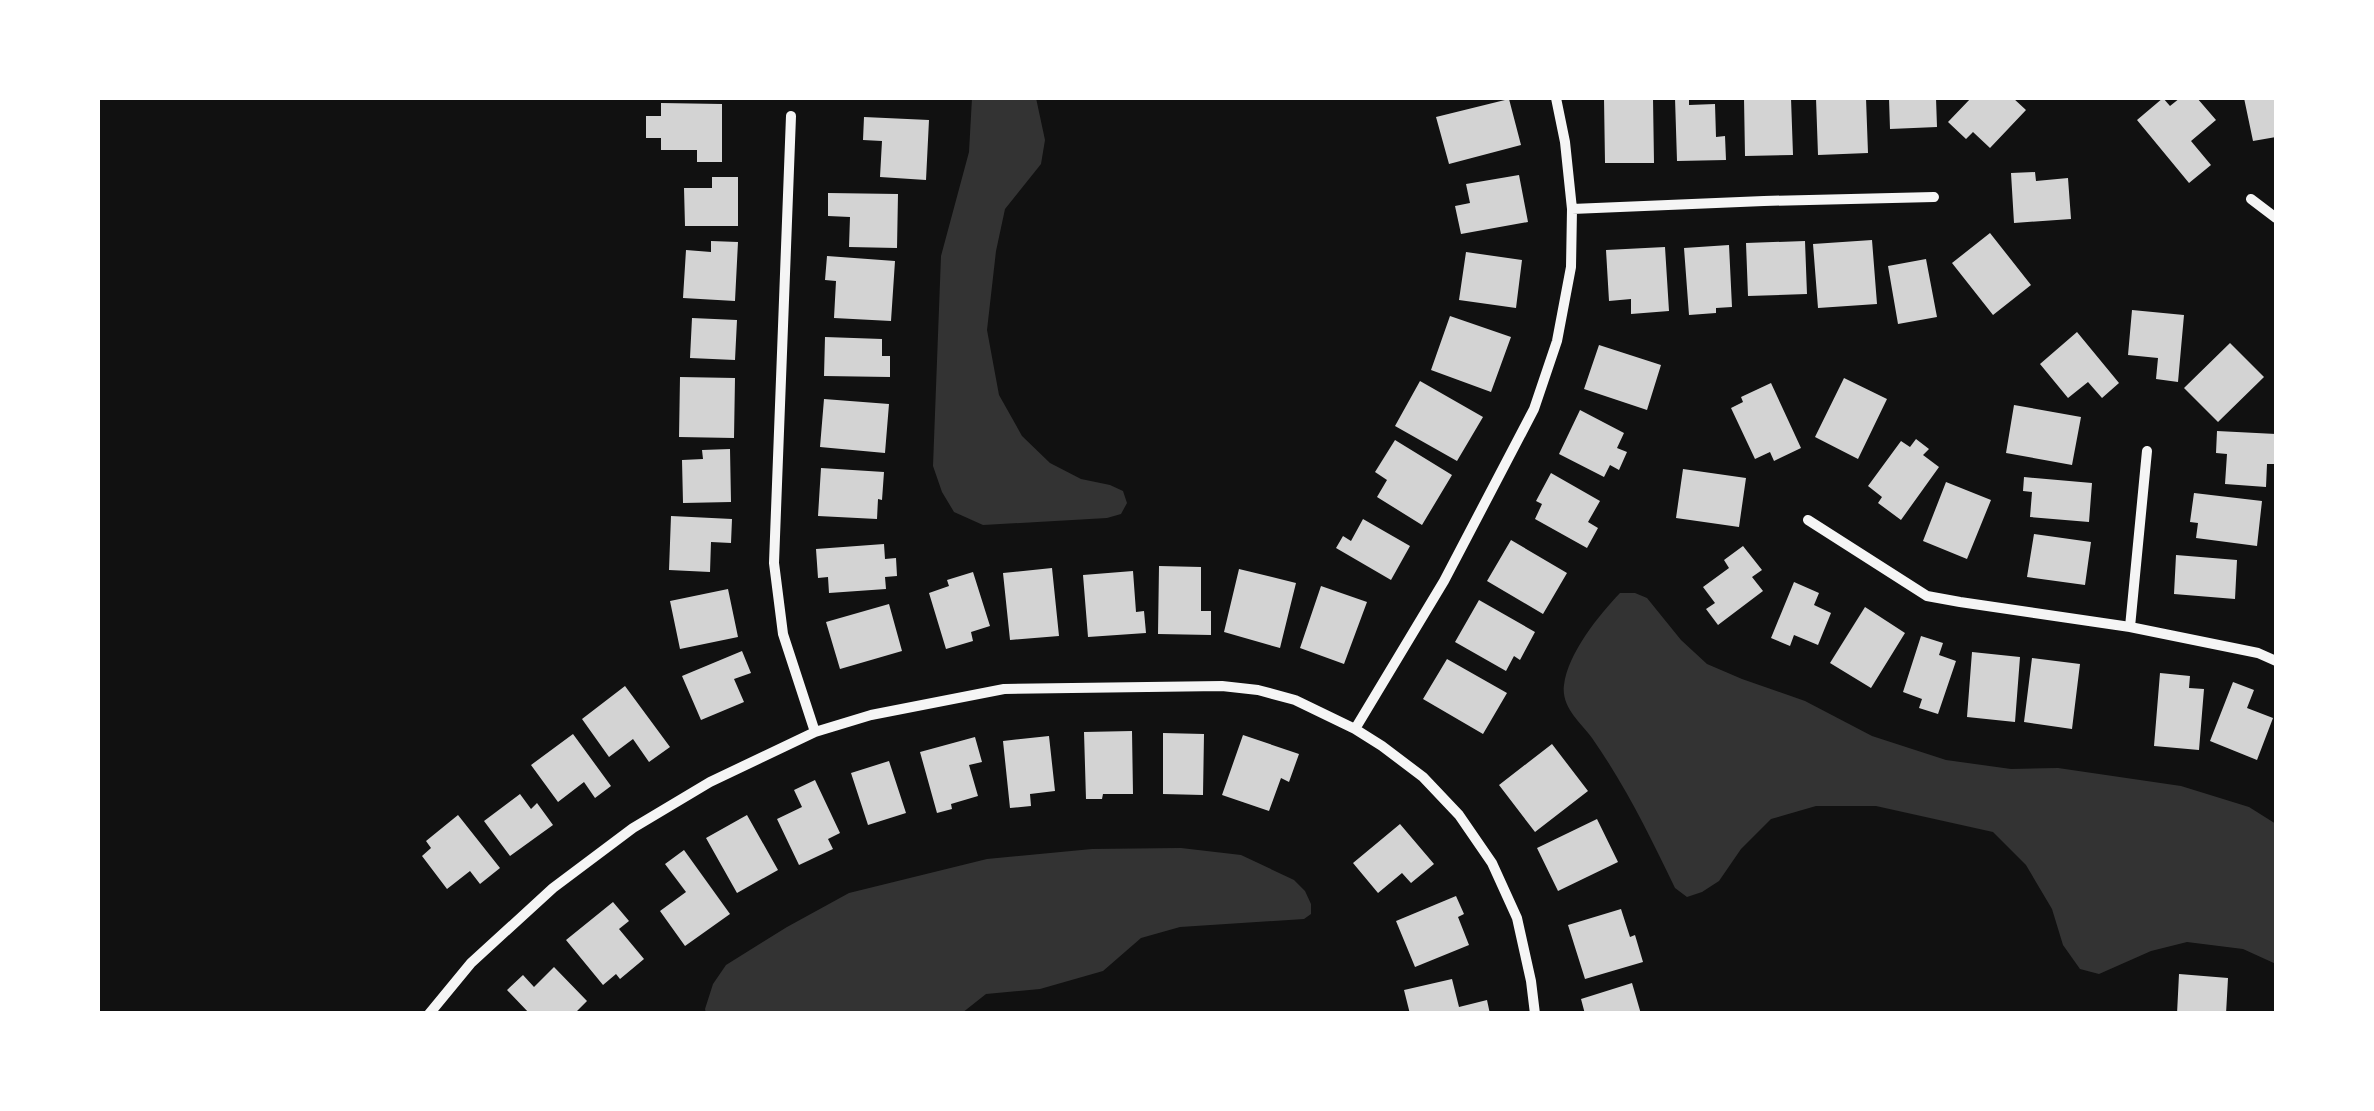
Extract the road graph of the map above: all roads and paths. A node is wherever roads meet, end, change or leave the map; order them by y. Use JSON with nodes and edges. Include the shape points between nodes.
{"nodes":[{"id":1,"x":1556,"y":98,"type":"edge"},
{"id":2,"x":792,"y":116,"type":"dead end"},
{"id":3,"x":1934,"y":197,"type":"dead end"},
{"id":4,"x":2251,"y":199,"type":"dead end"},
{"id":5,"x":1572,"y":210,"type":"junction"},
{"id":6,"x":2276,"y":218,"type":"edge"},
{"id":7,"x":2147,"y":451,"type":"dead end"},
{"id":8,"x":1808,"y":520,"type":"dead end"},
{"id":9,"x":2130,"y":627,"type":"junction"},
{"id":10,"x":2276,"y":661,"type":"edge"},
{"id":11,"x":1355,"y":730,"type":"junction"},
{"id":12,"x":815,"y":732,"type":"junction"},
{"id":13,"x":429,"y":1014,"type":"edge"},
{"id":14,"x":1536,"y":1014,"type":"edge"}],
"edges":[{"from":1,"to":5,"type":"street"},
{"from":2,"to":12,"type":"street","via":[[774,563],[783,634]]},
{"from":3,"to":5,"type":"street"},
{"from":4,"to":6,"type":"street"},
{"from":5,"to":11,"type":"street","via":[[1571,267],[1534,409],[1444,581]]},
{"from":7,"to":9,"type":"street"},
{"from":8,"to":9,"type":"street","via":[[1927,596]]},
{"from":9,"to":10,"type":"street"},
{"from":11,"to":12,"type":"street","via":[[1296,700],[1258,690],[1128,686],[1004,689]]},
{"from":11,"to":14,"type":"street","via":[[1423,778],[1492,863],[1517,918]]},
{"from":12,"to":13,"type":"street","via":[[633,828],[553,888],[471,963]]}]}
